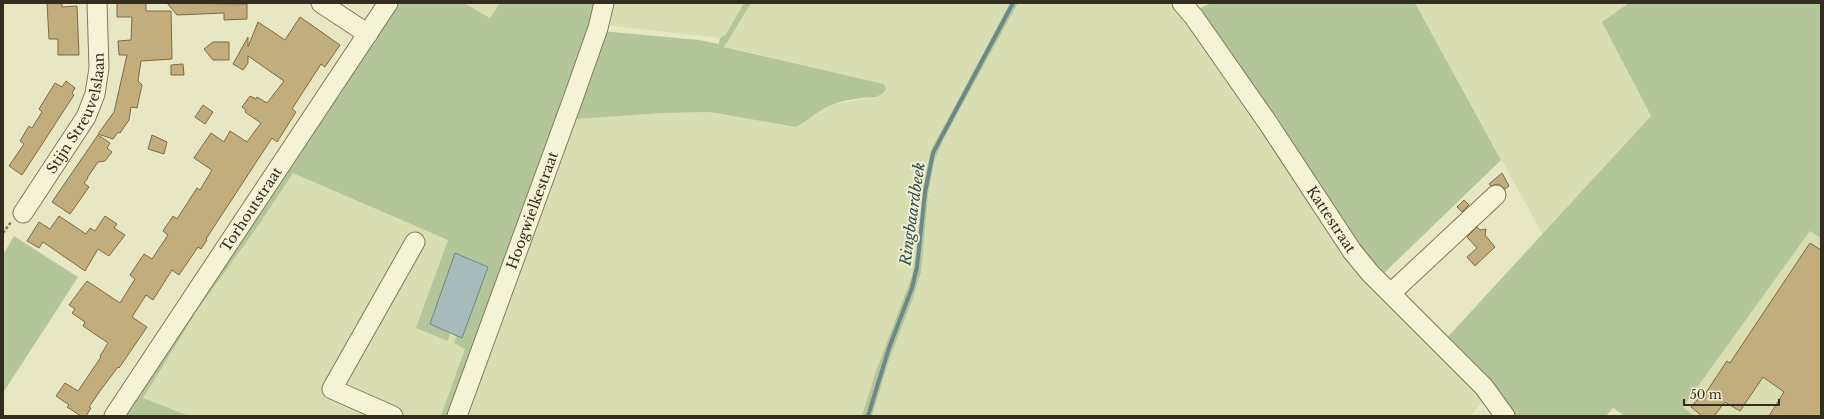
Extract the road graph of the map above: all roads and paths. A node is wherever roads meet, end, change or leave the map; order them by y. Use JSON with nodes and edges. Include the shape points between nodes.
{"nodes":[{"id":1,"x":97,"y":3,"type":"edge"},
{"id":2,"x":321,"y":3,"type":"edge"},
{"id":3,"x":388,"y":3,"type":"edge"},
{"id":4,"x":604,"y":3,"type":"edge"},
{"id":5,"x":1182,"y":3,"type":"edge"},
{"id":6,"x":368,"y":34,"type":"junction"},
{"id":7,"x":1496,"y":195,"type":"dead end"},
{"id":8,"x":23,"y":213,"type":"dead end"},
{"id":9,"x":415,"y":242,"type":"dead end"},
{"id":10,"x":1391,"y":294,"type":"junction"},
{"id":11,"x":114,"y":416,"type":"edge"},
{"id":12,"x":393,"y":416,"type":"edge"},
{"id":13,"x":457,"y":416,"type":"edge"},
{"id":14,"x":1505,"y":416,"type":"edge"}],
"edges":[{"from":1,"to":8,"type":"street","name":"Stijn Streuvelslaan","via":[[99,68],[95,94],[86,117]]},
{"from":2,"to":6,"type":"street"},
{"from":3,"to":6,"type":"street","name":"Torhoutstraat"},
{"from":4,"to":13,"type":"street","name":"Hoogwielkestraat","via":[[574,96]]},
{"from":5,"to":10,"type":"street","name":"Kattestraat","via":[[1268,123],[1352,251]]},
{"from":6,"to":11,"type":"street","name":"Torhoutstraat"},
{"from":7,"to":10,"type":"street"},
{"from":9,"to":12,"type":"street","via":[[332,389]]},
{"from":10,"to":14,"type":"street","name":"Kattestraat","via":[[1484,387]]}]}
